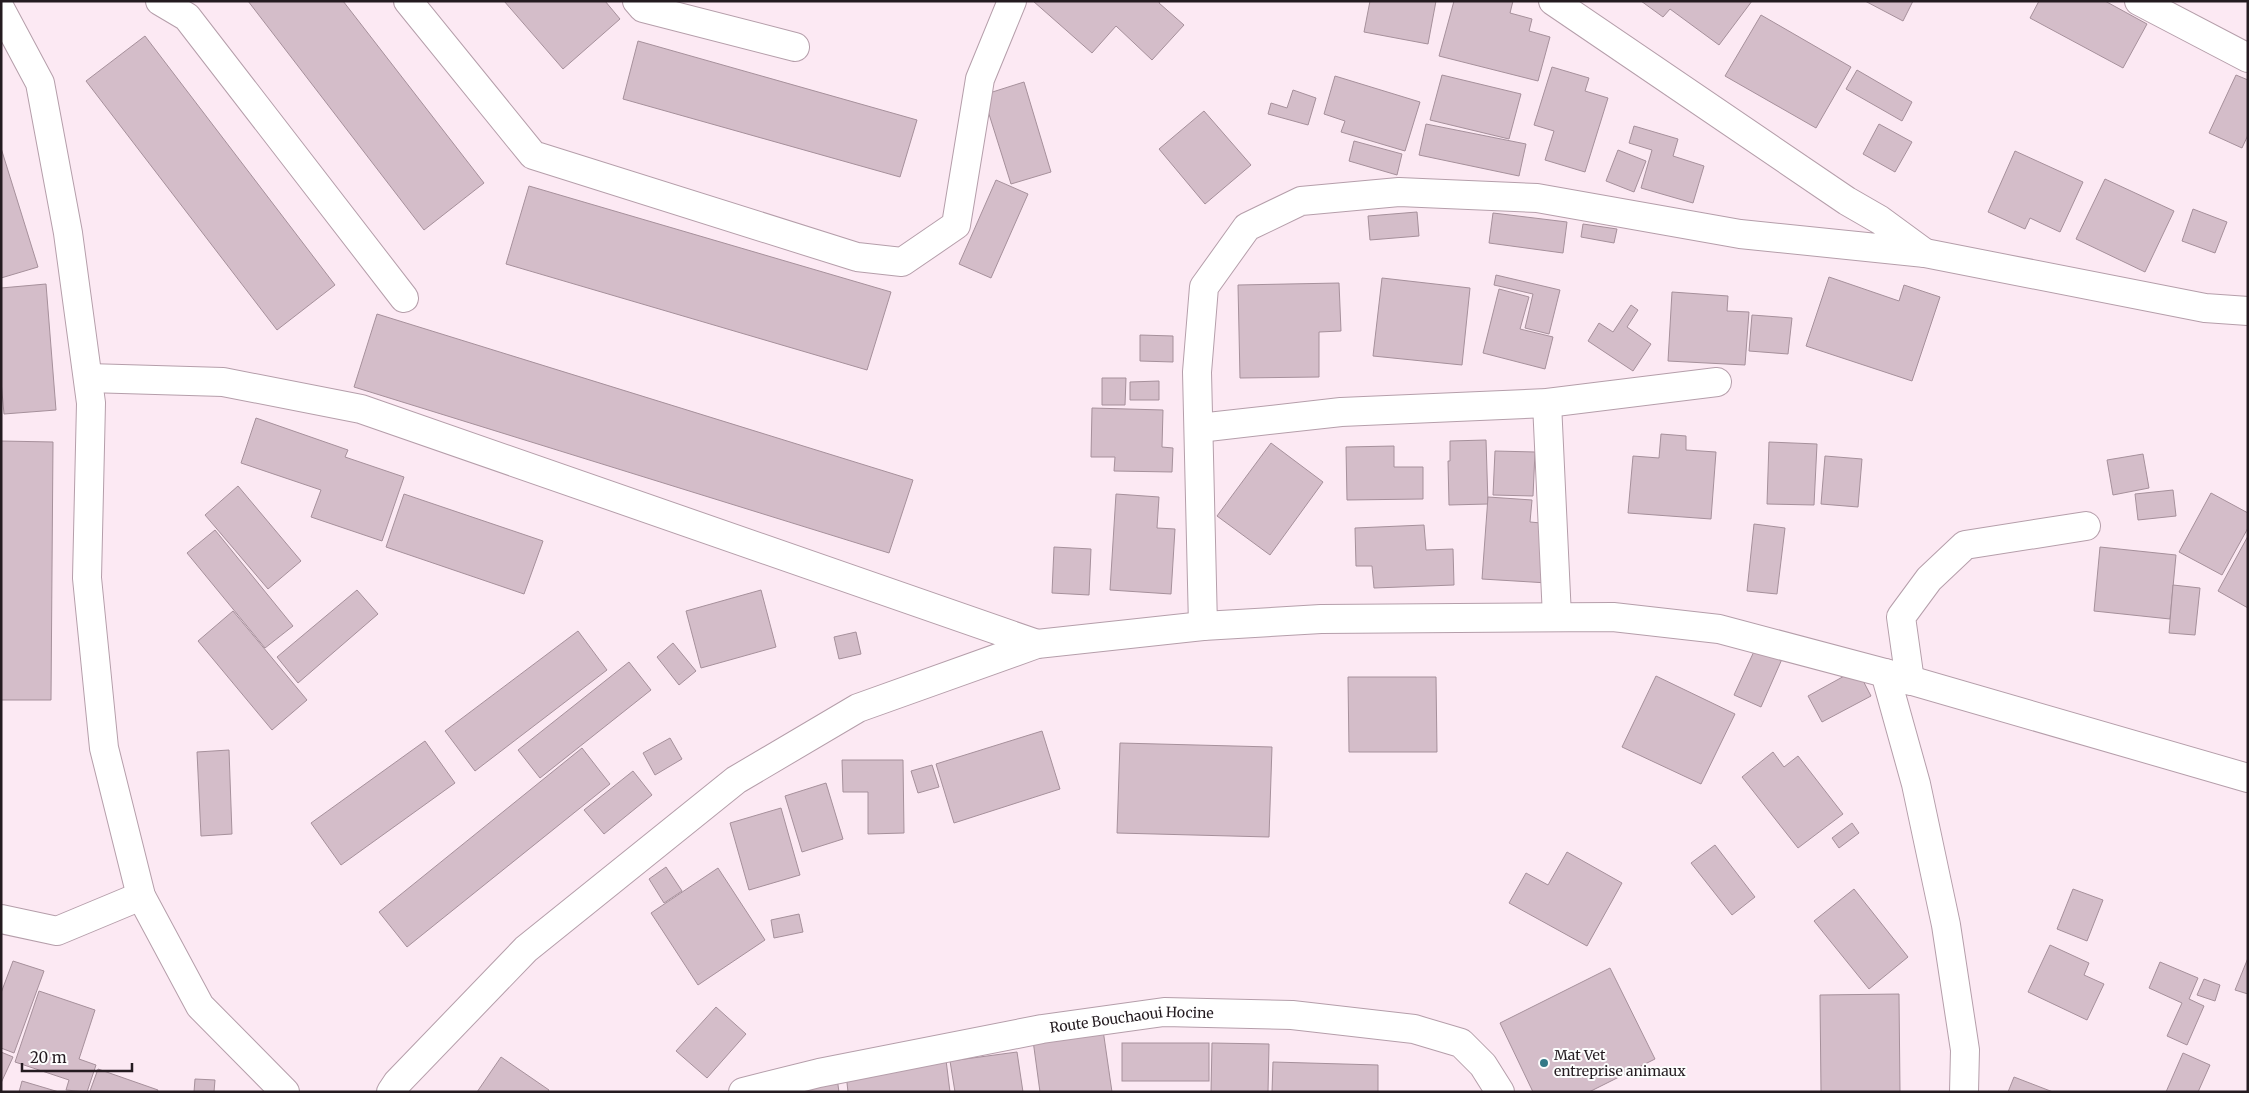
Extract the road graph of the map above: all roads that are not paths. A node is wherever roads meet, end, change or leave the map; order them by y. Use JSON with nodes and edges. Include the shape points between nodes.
{"nodes":[{"id":1,"x":160,"y":1,"type":"edge"},
{"id":2,"x":408,"y":1,"type":"edge"},
{"id":3,"x":637,"y":1,"type":"edge"},
{"id":4,"x":1012,"y":1,"type":"edge"},
{"id":5,"x":1553,"y":1,"type":"edge"},
{"id":6,"x":2139,"y":1,"type":"edge"},
{"id":7,"x":1,"y":10,"type":"edge"},
{"id":8,"x":795,"y":48,"type":"dead end"},
{"id":9,"x":2248,"y":58,"type":"edge"},
{"id":10,"x":1924,"y":253,"type":"junction"},
{"id":11,"x":404,"y":298,"type":"dead end"},
{"id":12,"x":2248,"y":311,"type":"edge"},
{"id":13,"x":88,"y":378,"type":"junction"},
{"id":14,"x":1717,"y":382,"type":"dead end"},
{"id":15,"x":1548,"y":403,"type":"junction"},
{"id":16,"x":1199,"y":428,"type":"junction"},
{"id":17,"x":2086,"y":526,"type":"dead end"},
{"id":18,"x":1557,"y":617,"type":"junction"},
{"id":19,"x":1203,"y":626,"type":"junction"},
{"id":20,"x":1037,"y":644,"type":"junction"},
{"id":21,"x":1898,"y":677,"type":"junction"},
{"id":22,"x":2248,"y":778,"type":"edge"},
{"id":23,"x":141,"y":896,"type":"junction"},
{"id":24,"x":1,"y":919,"type":"edge"},
{"id":25,"x":285,"y":1092,"type":"edge"},
{"id":26,"x":391,"y":1092,"type":"edge"},
{"id":27,"x":743,"y":1092,"type":"edge"},
{"id":28,"x":1500,"y":1092,"type":"edge"},
{"id":29,"x":1964,"y":1092,"type":"edge"}],
"edges":[{"from":1,"to":11,"type":"street","via":[[187,17]]},
{"from":2,"to":4,"type":"street","via":[[533,155],[857,257],[902,262],[956,225],[980,78]]},
{"from":3,"to":8,"type":"street","via":[[643,8]]},
{"from":5,"to":10,"type":"street","via":[[1880,220]]},
{"from":6,"to":9,"type":"street"},
{"from":7,"to":13,"type":"street","via":[[40,83],[68,233]]},
{"from":10,"to":12,"type":"street","via":[[2205,308]]},
{"from":10,"to":16,"type":"street","via":[[1740,234],[1537,198],[1399,192],[1301,201],[1247,226],[1204,287],[1197,372]]},
{"from":13,"to":20,"type":"street","via":[[223,382],[361,409]]},
{"from":13,"to":23,"type":"street","via":[[91,403],[87,578],[104,748]]},
{"from":14,"to":15,"type":"street"},
{"from":15,"to":16,"type":"street","via":[[1341,412]]},
{"from":15,"to":18,"type":"street"},
{"from":16,"to":19,"type":"street"},
{"from":17,"to":21,"type":"street","via":[[1965,545],[1928,579],[1901,617]]},
{"from":18,"to":19,"type":"street","via":[[1321,619]]},
{"from":18,"to":21,"type":"street","via":[[1613,617],[1719,629]]},
{"from":19,"to":20,"type":"street"},
{"from":20,"to":26,"type":"street","via":[[858,708],[736,780],[526,949]]},
{"from":21,"to":22,"type":"street"},
{"from":21,"to":29,"type":"street","via":[[1916,784],[1946,925],[1965,1050]]},
{"from":23,"to":24,"type":"street","via":[[57,931]]},
{"from":23,"to":25,"type":"street","via":[[200,1006]]},
{"from":27,"to":28,"type":"street","name":"Route Bouchaoui Hocine","via":[[819,1073],[1042,1028],[1164,1012],[1292,1015],[1414,1029],[1461,1043],[1483,1065]]}]}
